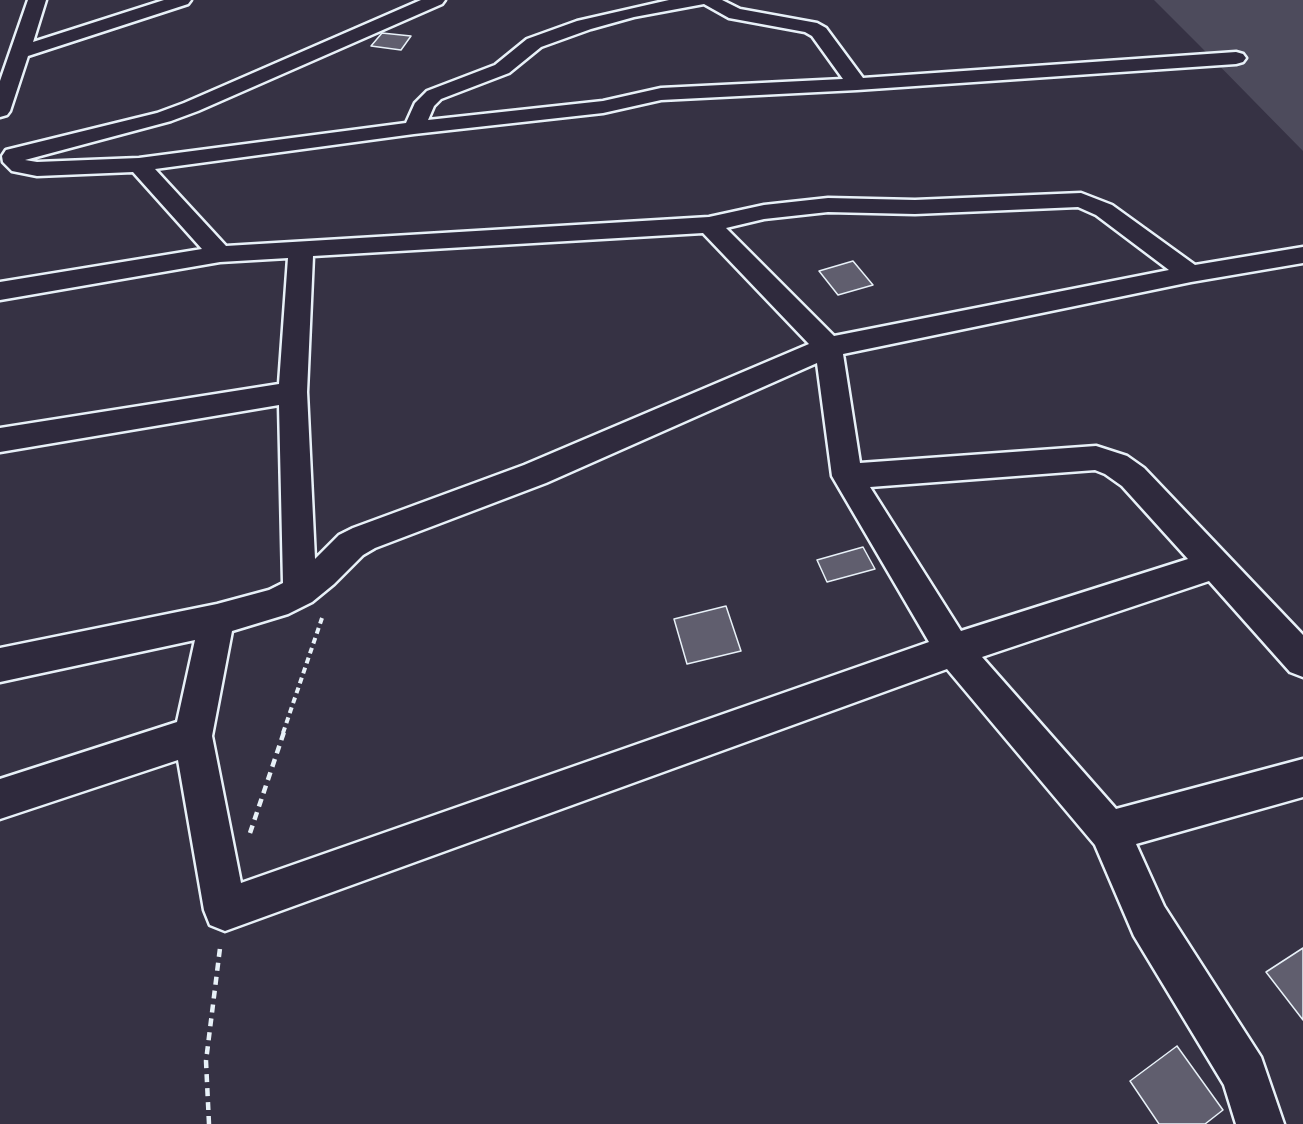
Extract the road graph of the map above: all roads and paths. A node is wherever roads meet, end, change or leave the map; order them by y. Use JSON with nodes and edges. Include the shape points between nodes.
{"nodes":[{"id":1,"x":37,"y":0,"type":"edge"},
{"id":2,"x":182,"y":0,"type":"edge"},
{"id":3,"x":436,"y":0,"type":"edge"},
{"id":4,"x":699,"y":0,"type":"edge"},
{"id":5,"x":710,"y":0,"type":"edge"},
{"id":6,"x":20,"y":52,"type":"junction"},
{"id":7,"x":1236,"y":58,"type":"dead end"},
{"id":8,"x":858,"y":84,"type":"junction"},
{"id":9,"x":0,"y":111,"type":"edge"},
{"id":10,"x":414,"y":128,"type":"junction"},
{"id":11,"x":7,"y":157,"type":"edge"},
{"id":12,"x":139,"y":165,"type":"junction"},
{"id":13,"x":709,"y":225,"type":"junction"},
{"id":14,"x":301,"y":249,"type":"junction"},
{"id":15,"x":220,"y":254,"type":"junction"},
{"id":16,"x":1303,"y":255,"type":"edge"},
{"id":17,"x":1191,"y":274,"type":"junction"},
{"id":18,"x":0,"y":291,"type":"edge"},
{"id":19,"x":828,"y":347,"type":"junction"},
{"id":20,"x":292,"y":392,"type":"junction"},
{"id":21,"x":0,"y":440,"type":"edge"},
{"id":22,"x":847,"y":476,"type":"junction"},
{"id":23,"x":1215,"y":565,"type":"junction"},
{"id":24,"x":312,"y":602,"type":"junction"},
{"id":25,"x":217,"y":620,"type":"junction"},
{"id":26,"x":953,"y":650,"type":"junction"},
{"id":27,"x":1303,"y":660,"type":"edge"},
{"id":28,"x":0,"y":665,"type":"edge"},
{"id":29,"x":193,"y":736,"type":"junction"},
{"id":30,"x":1303,"y":778,"type":"edge"},
{"id":31,"x":0,"y":799,"type":"edge"},
{"id":32,"x":1109,"y":831,"type":"junction"},
{"id":33,"x":248,"y":841,"type":"dead end"},
{"id":34,"x":225,"y":910,"type":"junction"},
{"id":35,"x":209,"y":1124,"type":"edge"},
{"id":36,"x":1260,"y":1124,"type":"edge"}],
"edges":[{"from":1,"to":6,"type":"street"},
{"from":2,"to":6,"type":"street"},
{"from":3,"to":11,"type":"street","via":[[190,107]]},
{"from":4,"to":10,"type":"street","via":[[594,22],[534,43],[502,69],[434,95],[425,103]]},
{"from":5,"to":8,"type":"street","via":[[735,14],[810,27],[819,32]]},
{"from":6,"to":9,"type":"street"},
{"from":7,"to":8,"type":"street"},
{"from":8,"to":10,"type":"street","via":[[661,94],[603,107]]},
{"from":10,"to":12,"type":"street"},
{"from":11,"to":12,"type":"street","via":[[20,166],[37,169]]},
{"from":12,"to":15,"type":"street"},
{"from":13,"to":14,"type":"street"},
{"from":13,"to":17,"type":"street","via":[[764,212],[828,205],[915,207],[1081,200],[1104,210]]},
{"from":13,"to":19,"type":"street"},
{"from":14,"to":15,"type":"street"},
{"from":14,"to":20,"type":"street"},
{"from":15,"to":18,"type":"street"},
{"from":16,"to":17,"type":"street"},
{"from":17,"to":19,"type":"street"},
{"from":19,"to":22,"type":"street"},
{"from":19,"to":24,"type":"street","via":[[534,474],[364,538],[351,545],[322,574]]},
{"from":20,"to":21,"type":"street"},
{"from":20,"to":24,"type":"street"},
{"from":22,"to":23,"type":"street","via":[[1096,458],[1133,477]]},
{"from":22,"to":26,"type":"street"},
{"from":23,"to":26,"type":"street"},
{"from":23,"to":27,"type":"street"},
{"from":24,"to":25,"type":"street","via":[[276,603]]},
{"from":24,"to":33,"type":"path"},
{"from":25,"to":28,"type":"street"},
{"from":25,"to":29,"type":"street"},
{"from":26,"to":32,"type":"street"},
{"from":26,"to":34,"type":"street"},
{"from":29,"to":31,"type":"street"},
{"from":29,"to":34,"type":"street"},
{"from":30,"to":32,"type":"street"},
{"from":32,"to":36,"type":"street","via":[[1149,921],[1244,1074]]},
{"from":34,"to":35,"type":"path","via":[[206,1061]]}]}
